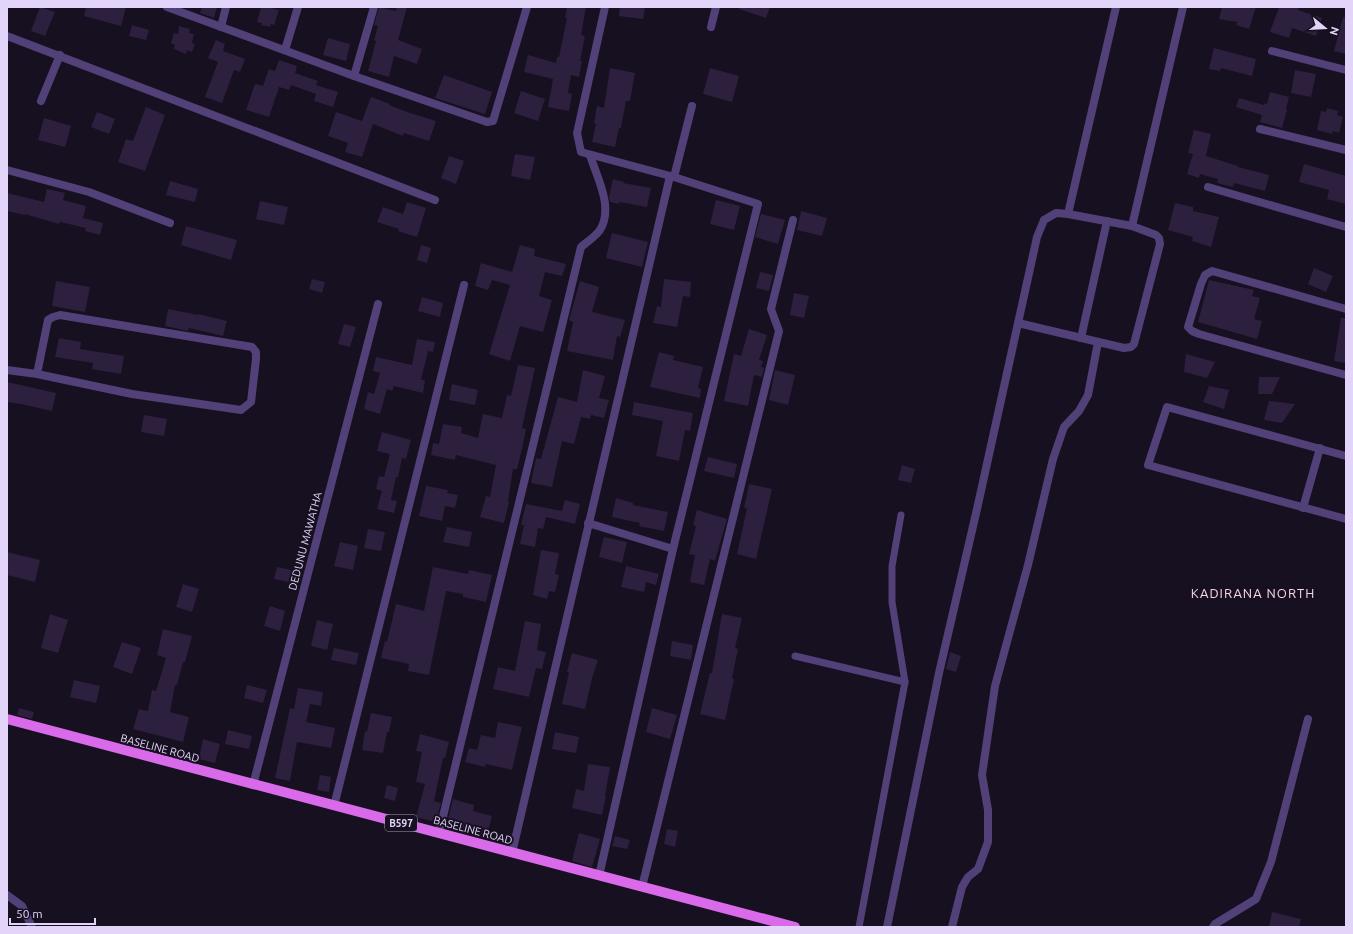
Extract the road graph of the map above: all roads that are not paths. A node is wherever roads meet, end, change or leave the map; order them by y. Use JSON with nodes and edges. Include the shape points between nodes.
{"nodes":[{"id":1,"x":167,"y":7,"type":"edge"},
{"id":2,"x":226,"y":7,"type":"edge"},
{"id":3,"x":298,"y":7,"type":"edge"},
{"id":4,"x":374,"y":7,"type":"edge"},
{"id":5,"x":527,"y":7,"type":"edge"},
{"id":6,"x":605,"y":7,"type":"edge"},
{"id":7,"x":716,"y":7,"type":"edge"},
{"id":8,"x":1116,"y":7,"type":"edge"},
{"id":9,"x":1183,"y":7,"type":"edge"},
{"id":10,"x":711,"y":27,"type":"dead end"},
{"id":11,"x":220,"y":28,"type":"junction"},
{"id":12,"x":7,"y":36,"type":"edge"},
{"id":13,"x":285,"y":50,"type":"junction"},
{"id":14,"x":1272,"y":51,"type":"dead end"},
{"id":15,"x":60,"y":56,"type":"junction"},
{"id":16,"x":1346,"y":70,"type":"edge"},
{"id":17,"x":354,"y":76,"type":"junction"},
{"id":18,"x":41,"y":101,"type":"dead end"},
{"id":19,"x":692,"y":106,"type":"dead end"},
{"id":20,"x":1260,"y":129,"type":"dead end"},
{"id":21,"x":1346,"y":150,"type":"edge"},
{"id":22,"x":590,"y":155,"type":"junction"},
{"id":23,"x":7,"y":170,"type":"edge"},
{"id":24,"x":672,"y":176,"type":"junction"},
{"id":25,"x":1208,"y":187,"type":"dead end"},
{"id":26,"x":435,"y":200,"type":"dead end"},
{"id":27,"x":1068,"y":214,"type":"junction"},
{"id":28,"x":793,"y":220,"type":"dead end"},
{"id":29,"x":1107,"y":221,"type":"junction"},
{"id":30,"x":170,"y":223,"type":"dead end"},
{"id":31,"x":1132,"y":226,"type":"junction"},
{"id":32,"x":1346,"y":228,"type":"edge"},
{"id":33,"x":464,"y":285,"type":"dead end"},
{"id":34,"x":378,"y":304,"type":"dead end"},
{"id":35,"x":1346,"y":309,"type":"edge"},
{"id":36,"x":1018,"y":323,"type":"junction"},
{"id":37,"x":1081,"y":338,"type":"junction"},
{"id":38,"x":1098,"y":342,"type":"junction"},
{"id":39,"x":7,"y":370,"type":"edge"},
{"id":40,"x":37,"y":374,"type":"junction"},
{"id":41,"x":1346,"y":375,"type":"edge"},
{"id":42,"x":1320,"y":448,"type":"junction"},
{"id":43,"x":1346,"y":456,"type":"edge"},
{"id":44,"x":1303,"y":508,"type":"junction"},
{"id":45,"x":901,"y":515,"type":"dead end"},
{"id":46,"x":1346,"y":519,"type":"edge"},
{"id":47,"x":588,"y":523,"type":"junction"},
{"id":48,"x":673,"y":549,"type":"junction"},
{"id":49,"x":795,"y":656,"type":"dead end"},
{"id":50,"x":905,"y":682,"type":"junction"},
{"id":51,"x":1308,"y":719,"type":"dead end"},
{"id":52,"x":7,"y":720,"type":"edge"},
{"id":53,"x":253,"y":784,"type":"junction"},
{"id":54,"x":334,"y":806,"type":"junction"},
{"id":55,"x":439,"y":833,"type":"junction"},
{"id":56,"x":512,"y":853,"type":"junction"},
{"id":57,"x":599,"y":876,"type":"junction"},
{"id":58,"x":642,"y":887,"type":"junction"},
{"id":59,"x":7,"y":896,"type":"edge"},
{"id":60,"x":32,"y":927,"type":"edge"},
{"id":61,"x":795,"y":927,"type":"edge"},
{"id":62,"x":859,"y":927,"type":"edge"},
{"id":63,"x":887,"y":927,"type":"edge"},
{"id":64,"x":952,"y":927,"type":"edge"},
{"id":65,"x":1214,"y":927,"type":"edge"}],
"edges":[{"from":1,"to":11,"type":"street"},
{"from":2,"to":11,"type":"street"},
{"from":3,"to":13,"type":"street"},
{"from":4,"to":17,"type":"street"},
{"from":5,"to":17,"type":"street","via":[[493,121],[487,122]]},
{"from":6,"to":22,"type":"street","via":[[577,133],[581,152]]},
{"from":7,"to":10,"type":"street"},
{"from":8,"to":27,"type":"street"},
{"from":9,"to":31,"type":"street"},
{"from":11,"to":13,"type":"street"},
{"from":12,"to":15,"type":"street"},
{"from":13,"to":17,"type":"street"},
{"from":14,"to":16,"type":"street"},
{"from":15,"to":18,"type":"street"},
{"from":15,"to":26,"type":"street"},
{"from":19,"to":24,"type":"street"},
{"from":20,"to":21,"type":"street"},
{"from":22,"to":24,"type":"street"},
{"from":22,"to":55,"type":"street","via":[[604,192],[606,215],[599,230],[581,247]]},
{"from":23,"to":30,"type":"street","via":[[89,192]]},
{"from":24,"to":47,"type":"street"},
{"from":24,"to":48,"type":"street","via":[[758,204]]},
{"from":25,"to":32,"type":"street"},
{"from":27,"to":29,"type":"street"},
{"from":27,"to":36,"type":"street","via":[[1056,214],[1044,220],[1037,237]]},
{"from":28,"to":58,"type":"street","via":[[771,310],[778,331]]},
{"from":29,"to":31,"type":"street"},
{"from":29,"to":37,"type":"street"},
{"from":31,"to":38,"type":"street","via":[[1156,235],[1160,244],[1136,341],[1131,347],[1124,348]]},
{"from":33,"to":54,"type":"street"},
{"from":34,"to":53,"type":"street","name":"DEDUNU MAWATHA"},
{"from":35,"to":41,"type":"street","via":[[1212,271],[1205,275],[1201,284],[1188,327],[1199,334]]},
{"from":36,"to":37,"type":"street"},
{"from":36,"to":63,"type":"street","via":[[939,673]]},
{"from":37,"to":38,"type":"street"},
{"from":38,"to":64,"type":"street","via":[[1088,395],[1079,411],[1064,427],[1053,459],[996,686],[982,775],[988,810],[988,842],[978,869],[962,886]]},
{"from":39,"to":40,"type":"street"},
{"from":40,"to":40,"type":"street","via":[[132,394],[241,410],[251,402],[256,352],[252,347],[60,315],[48,320]]},
{"from":42,"to":43,"type":"street"},
{"from":42,"to":44,"type":"street"},
{"from":42,"to":44,"type":"street","via":[[1167,407],[1148,465]]},
{"from":44,"to":46,"type":"street"},
{"from":45,"to":50,"type":"lane","via":[[892,566],[892,602]]},
{"from":47,"to":48,"type":"street"},
{"from":47,"to":56,"type":"street"},
{"from":48,"to":57,"type":"street"},
{"from":49,"to":50,"type":"lane"},
{"from":50,"to":62,"type":"lane"},
{"from":51,"to":65,"type":"street","via":[[1271,862],[1256,899]]},
{"from":52,"to":53,"type":"main road","name":"BASELINE ROAD","number":"B597"},
{"from":53,"to":54,"type":"main road","name":"BASELINE ROAD","number":"B597"},
{"from":54,"to":55,"type":"main road","name":"BASELINE ROAD","number":"B597"},
{"from":55,"to":56,"type":"main road","name":"BASELINE ROAD","number":"B597"},
{"from":56,"to":57,"type":"main road","name":"BASELINE ROAD","number":"B597"},
{"from":57,"to":58,"type":"main road","name":"BASELINE ROAD","number":"B597"},
{"from":58,"to":61,"type":"main road","name":"BASELINE ROAD","number":"B597"},
{"from":59,"to":60,"type":"street","via":[[22,906]]}]}
